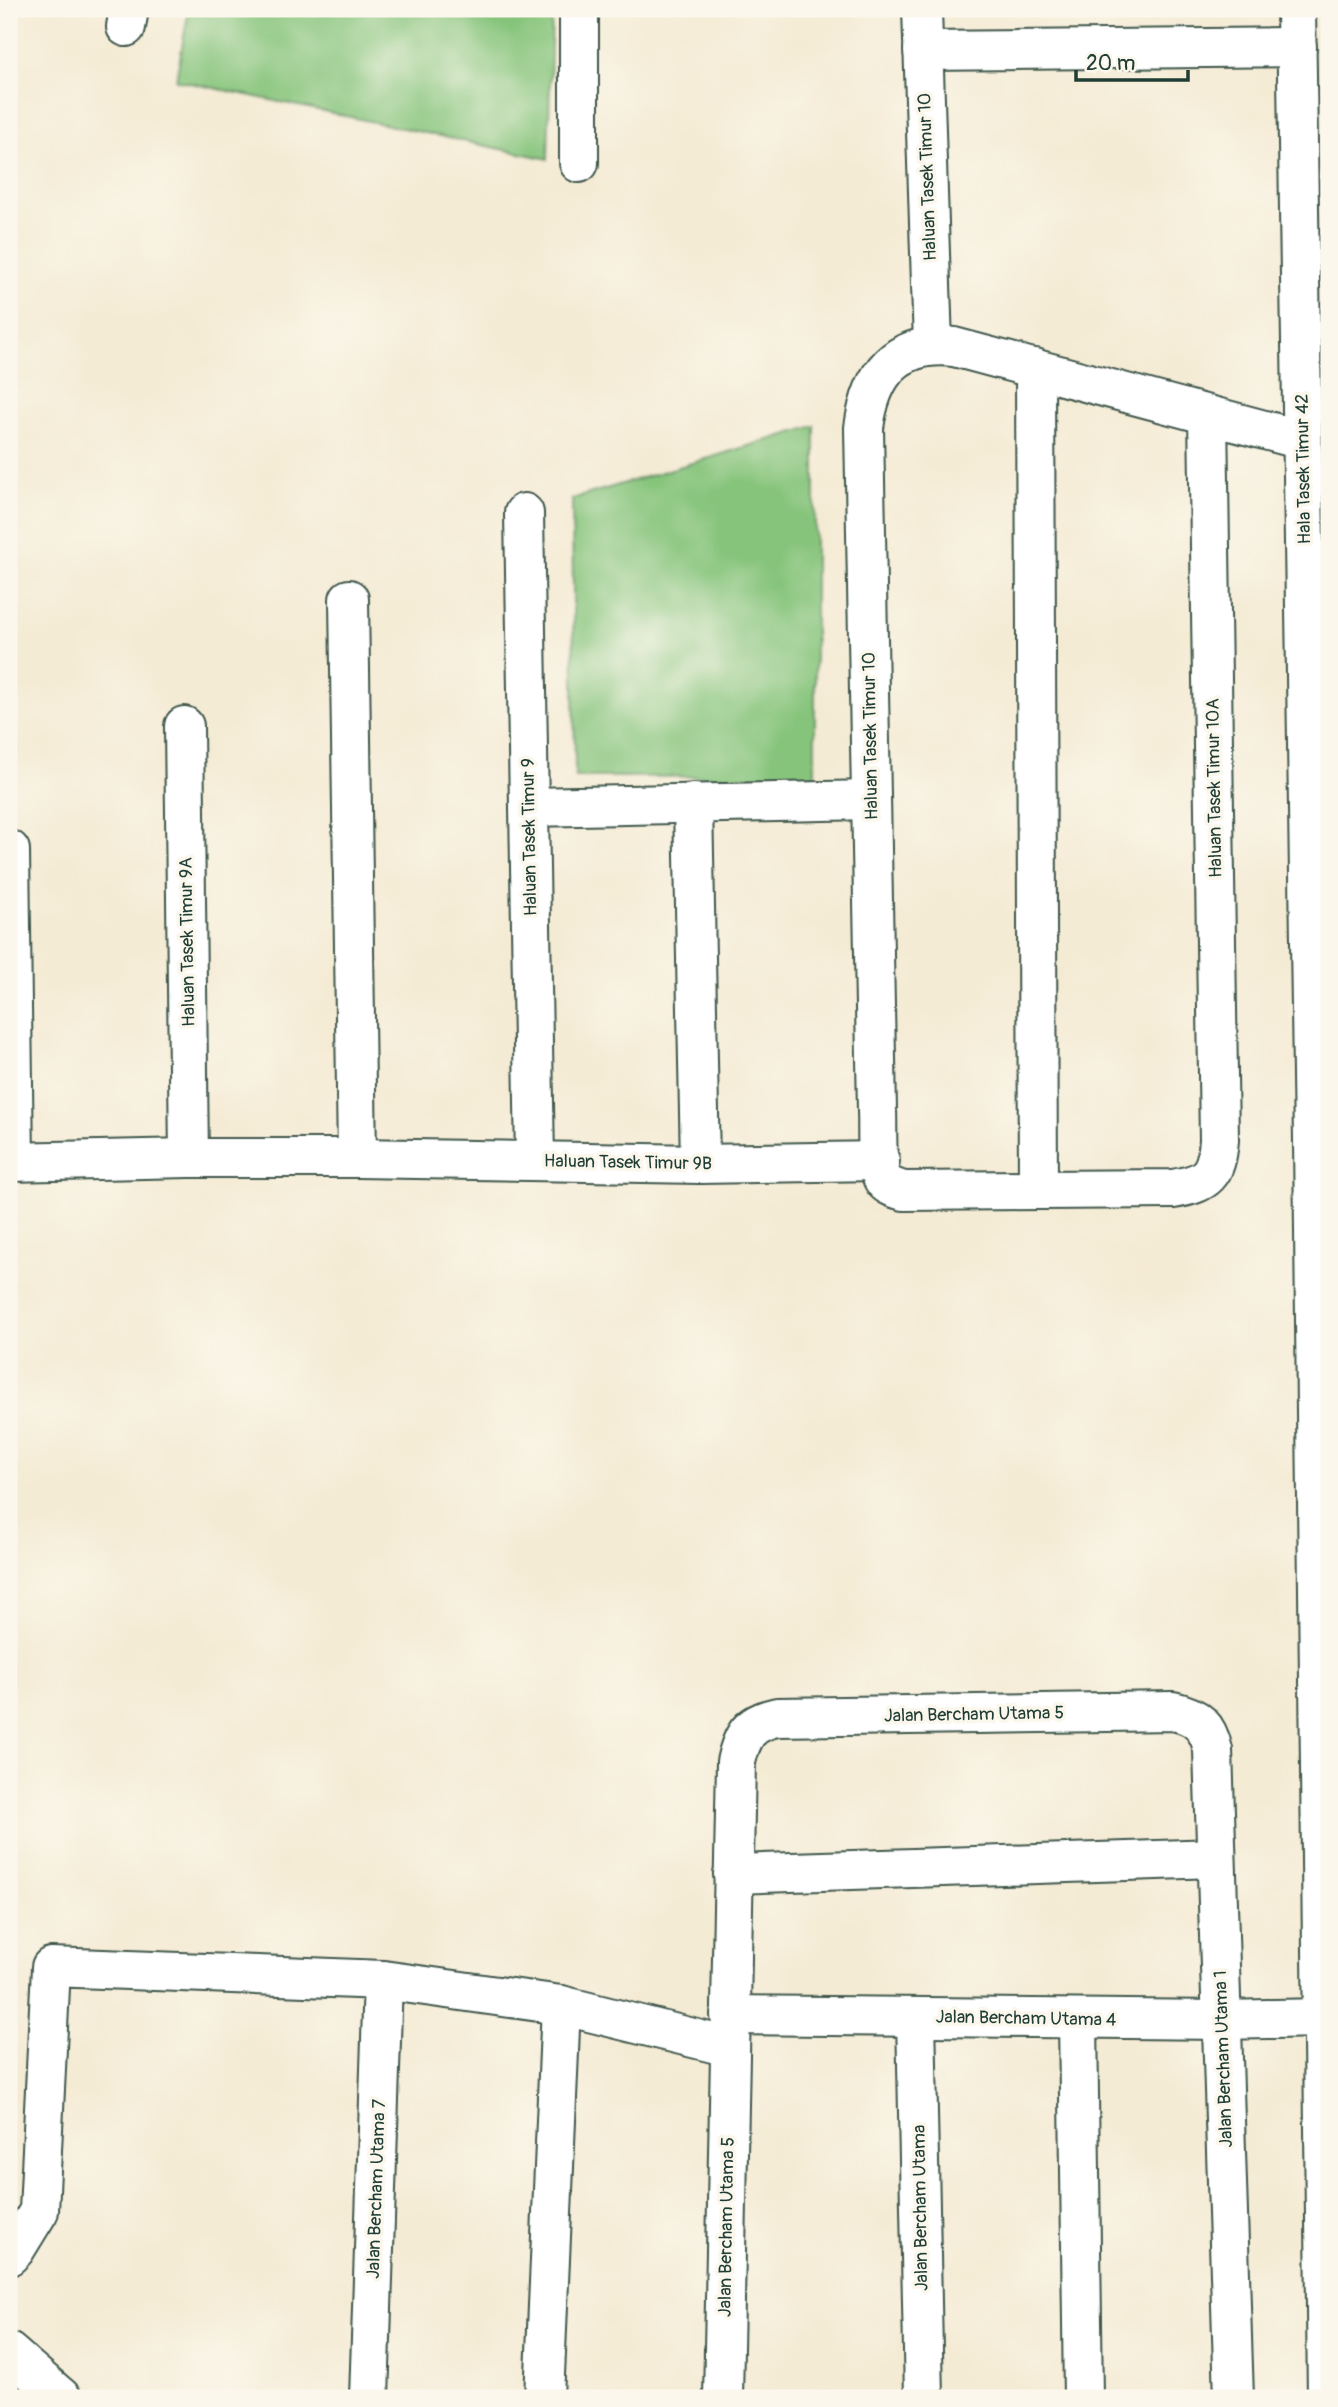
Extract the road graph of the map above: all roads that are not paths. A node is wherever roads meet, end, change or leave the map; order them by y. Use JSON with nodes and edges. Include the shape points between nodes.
{"nodes":[{"id":1,"x":579,"y":9,"type":"edge"},
{"id":2,"x":922,"y":9,"type":"edge"},
{"id":3,"x":1296,"y":9,"type":"edge"},
{"id":4,"x":1297,"y":47,"type":"junction"},
{"id":5,"x":923,"y":51,"type":"junction"},
{"id":6,"x":579,"y":163,"type":"dead end"},
{"id":7,"x":943,"y":346,"type":"junction"},
{"id":8,"x":1035,"y":368,"type":"junction"},
{"id":9,"x":1208,"y":415,"type":"junction"},
{"id":10,"x":1302,"y":440,"type":"junction"},
{"id":11,"x":524,"y":513,"type":"dead end"},
{"id":12,"x":349,"y":599,"type":"dead end"},
{"id":13,"x":184,"y":726,"type":"dead end"},
{"id":14,"x":872,"y":800,"type":"junction"},
{"id":15,"x":694,"y":803,"type":"junction"},
{"id":16,"x":529,"y":807,"type":"junction"},
{"id":17,"x":10,"y":850,"type":"edge"},
{"id":18,"x":1321,"y":1141,"type":"edge"},
{"id":19,"x":189,"y":1158,"type":"junction"},
{"id":20,"x":357,"y":1158,"type":"junction"},
{"id":21,"x":12,"y":1161,"type":"edge"},
{"id":22,"x":535,"y":1161,"type":"junction"},
{"id":23,"x":880,"y":1161,"type":"junction"},
{"id":24,"x":700,"y":1164,"type":"junction"},
{"id":25,"x":1038,"y":1188,"type":"junction"},
{"id":26,"x":1201,"y":1722,"type":"joint"},
{"id":27,"x":1216,"y":1858,"type":"junction"},
{"id":28,"x":733,"y":1874,"type":"junction"},
{"id":29,"x":383,"y":1980,"type":"junction"},
{"id":30,"x":561,"y":2005,"type":"junction"},
{"id":31,"x":916,"y":2017,"type":"junction"},
{"id":32,"x":1323,"y":2018,"type":"junction"},
{"id":33,"x":1078,"y":2019,"type":"junction"},
{"id":34,"x":1222,"y":2020,"type":"junction"},
{"id":35,"x":729,"y":2031,"type":"junction"},
{"id":36,"x":9,"y":2256,"type":"edge"},
{"id":37,"x":9,"y":2352,"type":"edge"},
{"id":38,"x":62,"y":2398,"type":"edge"},
{"id":39,"x":369,"y":2398,"type":"edge"},
{"id":40,"x":544,"y":2398,"type":"edge"},
{"id":41,"x":723,"y":2398,"type":"edge"},
{"id":42,"x":924,"y":2398,"type":"edge"},
{"id":43,"x":1083,"y":2398,"type":"edge"},
{"id":44,"x":1234,"y":2398,"type":"edge"},
{"id":45,"x":1327,"y":2398,"type":"edge"}],
"edges":[{"from":1,"to":6,"type":"street"},
{"from":2,"to":5,"type":"street","name":"Haluan Tasek Timur 10"},
{"from":3,"to":4,"type":"street","name":"Hala Tasek Timur 42"},
{"from":4,"to":5,"type":"street"},
{"from":4,"to":10,"type":"street","name":"Hala Tasek Timur 42"},
{"from":5,"to":7,"type":"street","name":"Haluan Tasek Timur 10"},
{"from":7,"to":8,"type":"street"},
{"from":7,"to":14,"type":"street","name":"Haluan Tasek Timur 10","via":[[910,351],[891,364],[867,404]]},
{"from":8,"to":9,"type":"street"},
{"from":8,"to":25,"type":"street"},
{"from":9,"to":10,"type":"street"},
{"from":9,"to":25,"type":"street","name":"Haluan Tasek Timur 10A","via":[[1217,1162],[1206,1178],[1174,1189]]},
{"from":10,"to":18,"type":"street","name":"Hala Tasek Timur 42"},
{"from":11,"to":16,"type":"street","name":"Haluan Tasek Timur 9"},
{"from":12,"to":20,"type":"street"},
{"from":13,"to":19,"type":"street","name":"Haluan Tasek Timur 9A"},
{"from":14,"to":15,"type":"street"},
{"from":14,"to":23,"type":"street","name":"Haluan Tasek Timur 10"},
{"from":15,"to":16,"type":"street"},
{"from":15,"to":24,"type":"street"},
{"from":16,"to":22,"type":"street","name":"Haluan Tasek Timur 9"},
{"from":17,"to":21,"type":"street"},
{"from":18,"to":32,"type":"street","name":"Hala Tasek Timur 42"},
{"from":19,"to":20,"type":"street","name":"Haluan Tasek Timur 9B"},
{"from":19,"to":21,"type":"street","name":"Haluan Tasek Timur 9B"},
{"from":20,"to":22,"type":"street","name":"Haluan Tasek Timur 9B"},
{"from":22,"to":24,"type":"street","name":"Haluan Tasek Timur 9B"},
{"from":23,"to":24,"type":"street","name":"Haluan Tasek Timur 9B"},
{"from":23,"to":25,"type":"street","via":[[885,1182],[904,1191]]},
{"from":26,"to":27,"type":"street","name":"Jalan Bercham Utama 1","via":[[1210,1734],[1213,1750]]},
{"from":26,"to":28,"type":"street","name":"Jalan Bercham Utama 5","via":[[1174,1711],[762,1720],[740,1742],[736,1762]]},
{"from":27,"to":28,"type":"street"},
{"from":27,"to":34,"type":"street","name":"Jalan Bercham Utama 1"},
{"from":28,"to":35,"type":"street","name":"Jalan Bercham Utama 5"},
{"from":29,"to":30,"type":"street","name":"Jalan Bercham Utama 4"},
{"from":29,"to":36,"type":"street","name":"Jalan Bercham Utama 4","via":[[51,1967],[39,2211]]},
{"from":29,"to":39,"type":"street","name":"Jalan Bercham Utama 7"},
{"from":30,"to":35,"type":"street","name":"Jalan Bercham Utama 4"},
{"from":30,"to":40,"type":"street"},
{"from":31,"to":33,"type":"street","name":"Jalan Bercham Utama 4"},
{"from":31,"to":35,"type":"street","name":"Jalan Bercham Utama 4"},
{"from":31,"to":42,"type":"street","name":"Jalan Bercham Utama"},
{"from":32,"to":34,"type":"street","name":"Jalan Bercham Utama 4"},
{"from":32,"to":45,"type":"street","name":"Hala Tasek Timur 42"},
{"from":33,"to":34,"type":"street","name":"Jalan Bercham Utama 4"},
{"from":33,"to":43,"type":"street"},
{"from":34,"to":44,"type":"street","name":"Jalan Bercham Utama 1"},
{"from":35,"to":41,"type":"street","name":"Jalan Bercham Utama 5"},
{"from":37,"to":38,"type":"street"}]}
